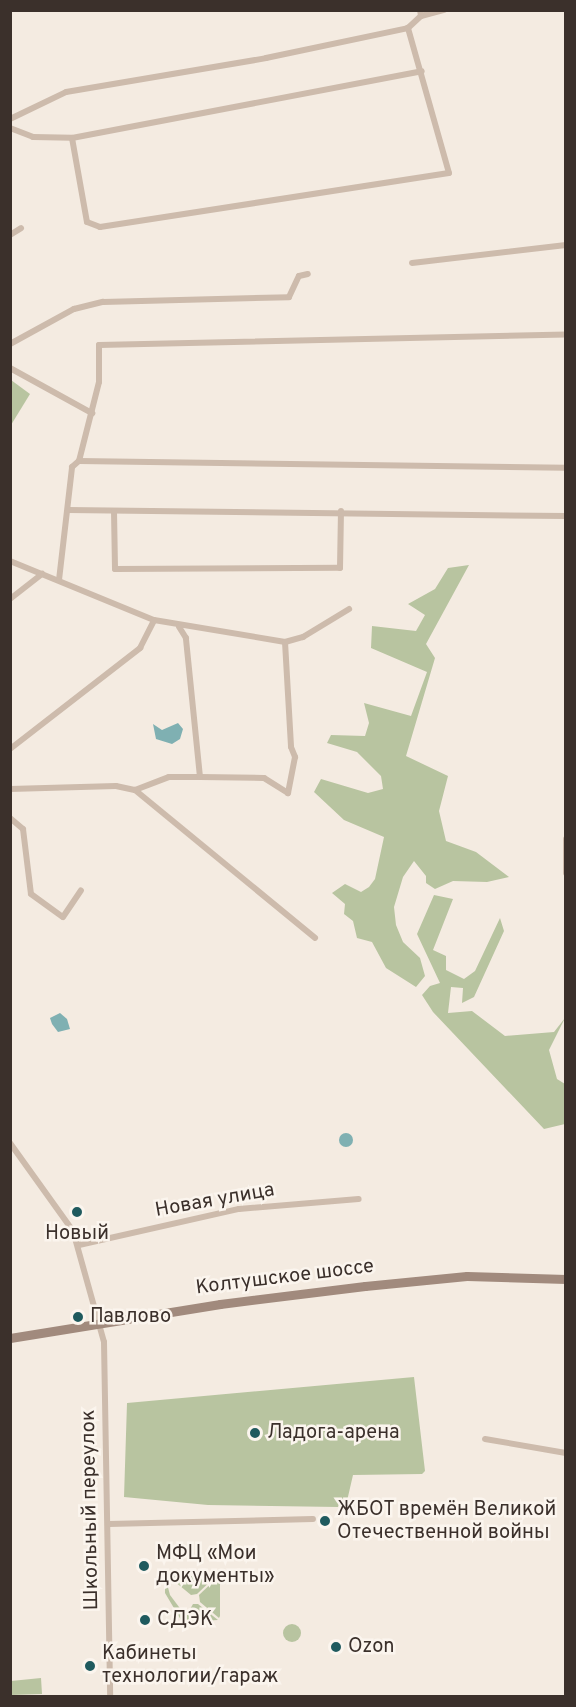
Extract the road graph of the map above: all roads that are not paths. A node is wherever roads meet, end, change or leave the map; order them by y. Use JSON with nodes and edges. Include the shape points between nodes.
{"nodes":[{"id":1,"x":444,"y":10,"type":"edge"},
{"id":2,"x":420,"y":13,"type":"edge"},
{"id":3,"x":408,"y":28,"type":"junction"},
{"id":4,"x":422,"y":71,"type":"junction"},
{"id":5,"x":10,"y":119,"type":"edge"},
{"id":6,"x":10,"y":128,"type":"edge"},
{"id":7,"x":72,"y":138,"type":"junction"},
{"id":8,"x":21,"y":228,"type":"dead end"},
{"id":9,"x":10,"y":235,"type":"edge"},
{"id":10,"x":566,"y":244,"type":"edge"},
{"id":11,"x":412,"y":263,"type":"dead end"},
{"id":12,"x":308,"y":274,"type":"dead end"},
{"id":13,"x":566,"y":334,"type":"edge"},
{"id":14,"x":10,"y":344,"type":"edge"},
{"id":15,"x":10,"y":368,"type":"edge"},
{"id":16,"x":92,"y":413,"type":"junction"},
{"id":17,"x":79,"y":461,"type":"junction"},
{"id":18,"x":566,"y":468,"type":"edge"},
{"id":19,"x":68,"y":510,"type":"junction"},
{"id":20,"x":114,"y":511,"type":"junction"},
{"id":21,"x":341,"y":511,"type":"junction"},
{"id":22,"x":566,"y":516,"type":"edge"},
{"id":23,"x":10,"y":561,"type":"edge"},
{"id":24,"x":42,"y":574,"type":"junction"},
{"id":25,"x":59,"y":580,"type":"junction"},
{"id":26,"x":10,"y":599,"type":"edge"},
{"id":27,"x":349,"y":609,"type":"dead end"},
{"id":28,"x":154,"y":620,"type":"junction"},
{"id":29,"x":179,"y":627,"type":"junction"},
{"id":30,"x":285,"y":642,"type":"junction"},
{"id":31,"x":10,"y":749,"type":"edge"},
{"id":32,"x":200,"y":777,"type":"junction"},
{"id":33,"x":10,"y":789,"type":"edge"},
{"id":34,"x":135,"y":790,"type":"junction"},
{"id":35,"x":10,"y":818,"type":"edge"},
{"id":36,"x":566,"y":839,"type":"edge"},
{"id":37,"x":566,"y":873,"type":"edge"},
{"id":38,"x":81,"y":890,"type":"dead end"},
{"id":39,"x":315,"y":938,"type":"dead end"},
{"id":40,"x":10,"y":1143,"type":"edge"},
{"id":41,"x":359,"y":1198,"type":"dead end"},
{"id":42,"x":79,"y":1245,"type":"junction"},
{"id":43,"x":566,"y":1279,"type":"edge"},
{"id":44,"x":100,"y":1323,"type":"junction"},
{"id":45,"x":10,"y":1338,"type":"edge"},
{"id":46,"x":485,"y":1440,"type":"dead end"},
{"id":47,"x":566,"y":1454,"type":"edge"},
{"id":48,"x":313,"y":1519,"type":"dead end"},
{"id":49,"x":109,"y":1524,"type":"junction"},
{"id":50,"x":110,"y":1696,"type":"edge"}],
"edges":[{"from":1,"to":2,"type":"street"},
{"from":2,"to":3,"type":"street"},
{"from":3,"to":4,"type":"street"},
{"from":3,"to":5,"type":"street","via":[[266,58],[66,92]]},
{"from":4,"to":7,"type":"street"},
{"from":4,"to":7,"type":"street","via":[[449,174],[100,227],[87,222]]},
{"from":6,"to":7,"type":"street","via":[[33,137]]},
{"from":8,"to":9,"type":"street"},
{"from":10,"to":11,"type":"street"},
{"from":12,"to":14,"type":"street","via":[[298,276],[289,297],[103,302],[74,309]]},
{"from":13,"to":16,"type":"street","via":[[99,345],[99,382]]},
{"from":15,"to":16,"type":"street"},
{"from":16,"to":17,"type":"street"},
{"from":17,"to":18,"type":"street"},
{"from":17,"to":19,"type":"street","via":[[72,466]]},
{"from":19,"to":20,"type":"street"},
{"from":19,"to":25,"type":"street"},
{"from":20,"to":21,"type":"street"},
{"from":20,"to":21,"type":"street","via":[[115,569],[340,568]]},
{"from":21,"to":22,"type":"street"},
{"from":23,"to":24,"type":"street"},
{"from":24,"to":25,"type":"street"},
{"from":24,"to":26,"type":"street"},
{"from":25,"to":28,"type":"street"},
{"from":27,"to":30,"type":"street","via":[[303,637]]},
{"from":28,"to":29,"type":"street"},
{"from":28,"to":31,"type":"street","via":[[140,648]]},
{"from":29,"to":30,"type":"street"},
{"from":29,"to":32,"type":"street","via":[[186,638]]},
{"from":30,"to":32,"type":"street","via":[[291,747],[295,757],[288,793],[264,778]]},
{"from":32,"to":34,"type":"street","via":[[169,777]]},
{"from":33,"to":34,"type":"street","via":[[116,786]]},
{"from":34,"to":39,"type":"street"},
{"from":35,"to":38,"type":"street","via":[[22,829],[31,894],[63,917]]},
{"from":36,"to":37,"type":"street"},
{"from":40,"to":42,"type":"street","name":"Школьный переулок","via":[[59,1209]]},
{"from":41,"to":42,"type":"street","name":"Новая улица","via":[[238,1209]]},
{"from":42,"to":44,"type":"street","name":"Школьный переулок"},
{"from":43,"to":44,"type":"main road","name":"Колтушское шоссе","via":[[438,1278]]},
{"from":44,"to":45,"type":"main road","name":"Колтушское шоссе"},
{"from":44,"to":49,"type":"street","name":"Школьный переулок","via":[[104,1342]]},
{"from":46,"to":47,"type":"street"},
{"from":48,"to":49,"type":"street"},
{"from":49,"to":50,"type":"street","name":"Школьный переулок"}]}
